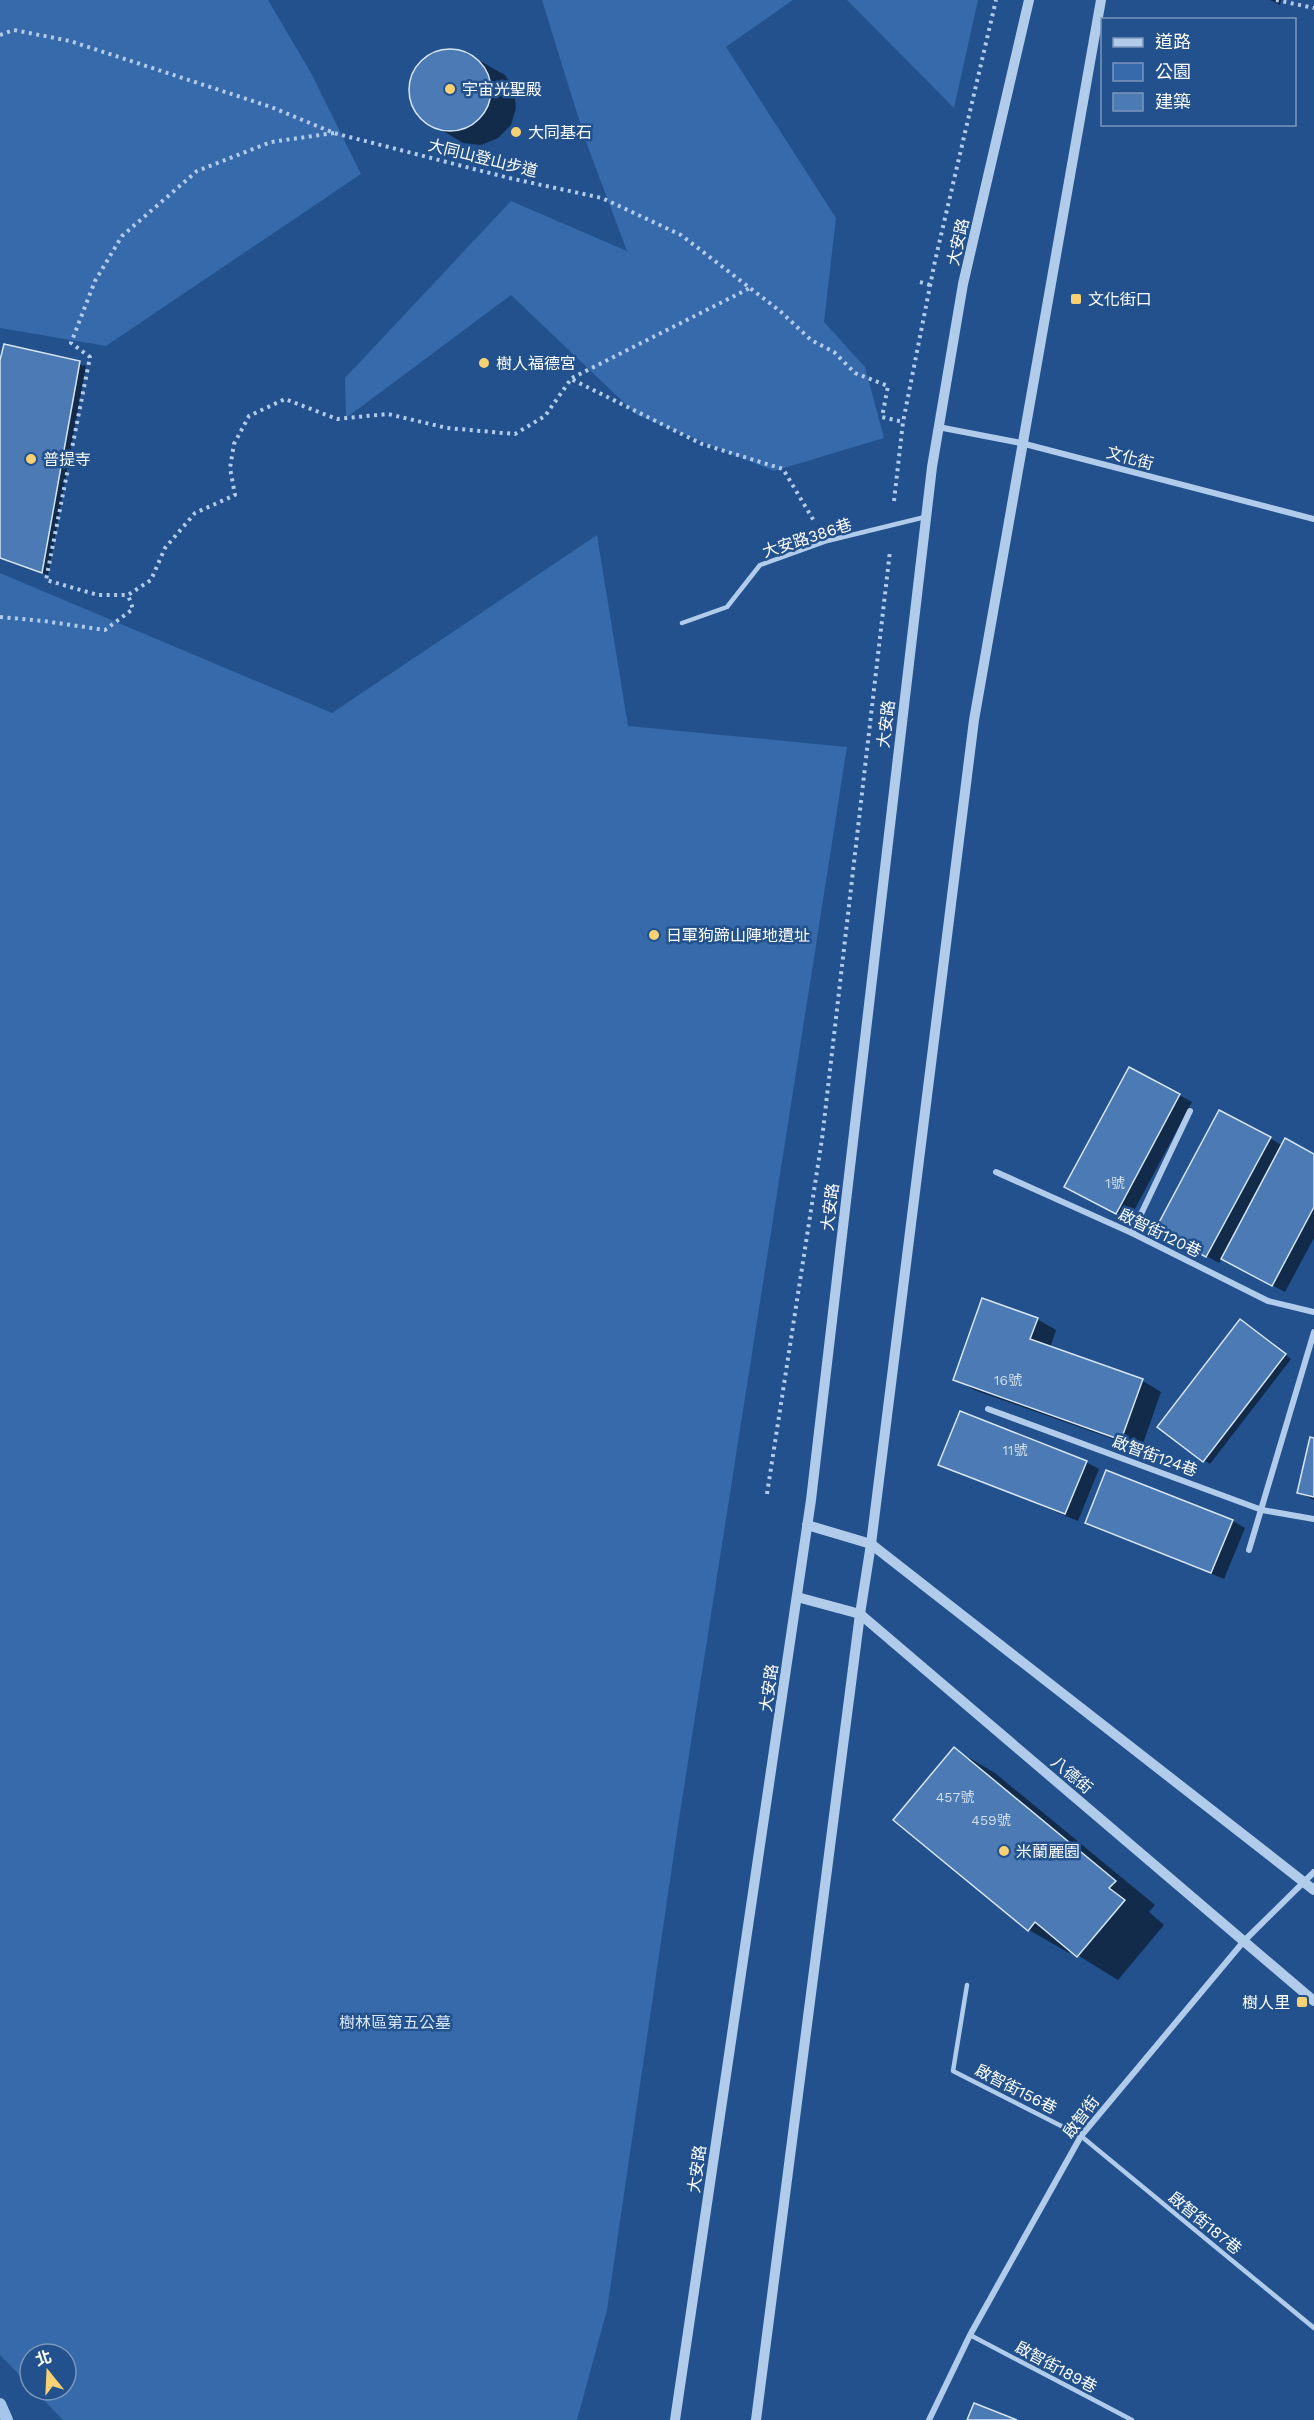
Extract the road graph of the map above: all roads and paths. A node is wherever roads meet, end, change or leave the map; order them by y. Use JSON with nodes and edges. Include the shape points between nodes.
{"nodes":[{"id":1,"x":1029,"y":0,"type":"edge"},
{"id":2,"x":1101,"y":0,"type":"edge"},
{"id":3,"x":1276,"y":0,"type":"edge"},
{"id":4,"x":1314,"y":8,"type":"edge"},
{"id":5,"x":0,"y":35,"type":"edge"},
{"id":6,"x":334,"y":133,"type":"junction"},
{"id":7,"x":920,"y":282,"type":"dead end"},
{"id":8,"x":930,"y":285,"type":"dead end"},
{"id":9,"x":750,"y":288,"type":"junction"},
{"id":10,"x":571,"y":379,"type":"junction"},
{"id":11,"x":903,"y":422,"type":"dead end"},
{"id":12,"x":938,"y":427,"type":"junction"},
{"id":13,"x":1022,"y":443,"type":"junction"},
{"id":14,"x":925,"y":517,"type":"junction"},
{"id":15,"x":1314,"y":519,"type":"edge"},
{"id":16,"x":827,"y":541,"type":"junction"},
{"id":17,"x":128,"y":595,"type":"junction"},
{"id":18,"x":0,"y":617,"type":"edge"},
{"id":19,"x":682,"y":623,"type":"dead end"},
{"id":20,"x":1190,"y":1111,"type":"dead end"},
{"id":21,"x":996,"y":1172,"type":"dead end"},
{"id":22,"x":1132,"y":1233,"type":"junction"},
{"id":23,"x":1314,"y":1312,"type":"edge"},
{"id":24,"x":1314,"y":1332,"type":"edge"},
{"id":25,"x":988,"y":1409,"type":"dead end"},
{"id":26,"x":1262,"y":1510,"type":"junction"},
{"id":27,"x":1314,"y":1519,"type":"edge"},
{"id":28,"x":807,"y":1525,"type":"junction"},
{"id":29,"x":871,"y":1544,"type":"junction"},
{"id":30,"x":1249,"y":1550,"type":"dead end"},
{"id":31,"x":797,"y":1596,"type":"junction"},
{"id":32,"x":860,"y":1614,"type":"junction"},
{"id":33,"x":1314,"y":1872,"type":"edge"},
{"id":34,"x":1304,"y":1882,"type":"junction"},
{"id":35,"x":1314,"y":1890,"type":"edge"},
{"id":36,"x":1245,"y":1941,"type":"junction"},
{"id":37,"x":967,"y":1985,"type":"dead end"},
{"id":38,"x":1314,"y":2001,"type":"edge"},
{"id":39,"x":1081,"y":2136,"type":"junction"},
{"id":40,"x":1314,"y":2328,"type":"edge"},
{"id":41,"x":970,"y":2335,"type":"junction"},
{"id":42,"x":675,"y":2420,"type":"edge"},
{"id":43,"x":756,"y":2420,"type":"edge"},
{"id":44,"x":929,"y":2420,"type":"edge"},
{"id":45,"x":1132,"y":2420,"type":"edge"}],
"edges":[{"from":1,"to":12,"type":"street","name":"大安路","via":[[963,284]]},
{"from":2,"to":13,"type":"street"},
{"from":3,"to":4,"type":"path"},
{"from":5,"to":6,"type":"path","name":"大同山登山步道","via":[[14,30],[70,41],[271,107]]},
{"from":6,"to":9,"type":"path","name":"大同山登山步道","via":[[602,198],[681,235]]},
{"from":6,"to":17,"type":"path","via":[[271,142],[197,171],[122,236],[95,281],[71,343],[90,357],[46,580],[98,595]]},
{"from":7,"to":8,"type":"path"},
{"from":9,"to":10,"type":"path"},
{"from":9,"to":11,"type":"path","name":"大同山登山步道","via":[[811,340],[834,352],[855,373],[888,386],[882,417]]},
{"from":10,"to":16,"type":"path","via":[[702,444],[783,470]]},
{"from":10,"to":17,"type":"path","via":[[545,416],[515,434],[447,428],[388,414],[337,419],[285,399],[249,416],[230,468],[235,495],[195,513],[165,548],[151,580]]},
{"from":12,"to":13,"type":"street","name":"文化街"},
{"from":12,"to":14,"type":"street","name":"大安路"},
{"from":13,"to":15,"type":"street","name":"文化街"},
{"from":13,"to":29,"type":"street","via":[[974,720]]},
{"from":14,"to":16,"type":"lane","name":"大安路386巷"},
{"from":14,"to":28,"type":"street","name":"大安路"},
{"from":16,"to":19,"type":"lane","name":"大安路386巷","via":[[760,564],[727,607]]},
{"from":17,"to":18,"type":"path","via":[[133,609],[105,630]]},
{"from":20,"to":22,"type":"street"},
{"from":21,"to":22,"type":"street","name":"啟智街120巷"},
{"from":22,"to":23,"type":"street","name":"啟智街120巷","via":[[1268,1301]]},
{"from":24,"to":26,"type":"street"},
{"from":25,"to":26,"type":"street","name":"啟智街124巷"},
{"from":26,"to":27,"type":"street","name":"啟智街124巷"},
{"from":26,"to":30,"type":"street"},
{"from":28,"to":29,"type":"street"},
{"from":28,"to":31,"type":"street","name":"大安路"},
{"from":29,"to":32,"type":"street"},
{"from":29,"to":34,"type":"street"},
{"from":31,"to":32,"type":"street","name":"八德街"},
{"from":31,"to":42,"type":"street","name":"大安路"},
{"from":32,"to":36,"type":"street","name":"八德街"},
{"from":32,"to":43,"type":"street"},
{"from":33,"to":34,"type":"street","name":"啟智街"},
{"from":34,"to":35,"type":"street"},
{"from":34,"to":36,"type":"street","name":"啟智街"},
{"from":36,"to":38,"type":"street","name":"八德街"},
{"from":36,"to":39,"type":"street","name":"啟智街"},
{"from":37,"to":39,"type":"lane","name":"啟智街156巷","via":[[954,2071]]},
{"from":39,"to":40,"type":"lane","name":"啟智街187巷"},
{"from":39,"to":41,"type":"street","name":"啟智街"},
{"from":41,"to":44,"type":"street","name":"啟智街"},
{"from":41,"to":45,"type":"lane","name":"啟智街189巷"}]}
